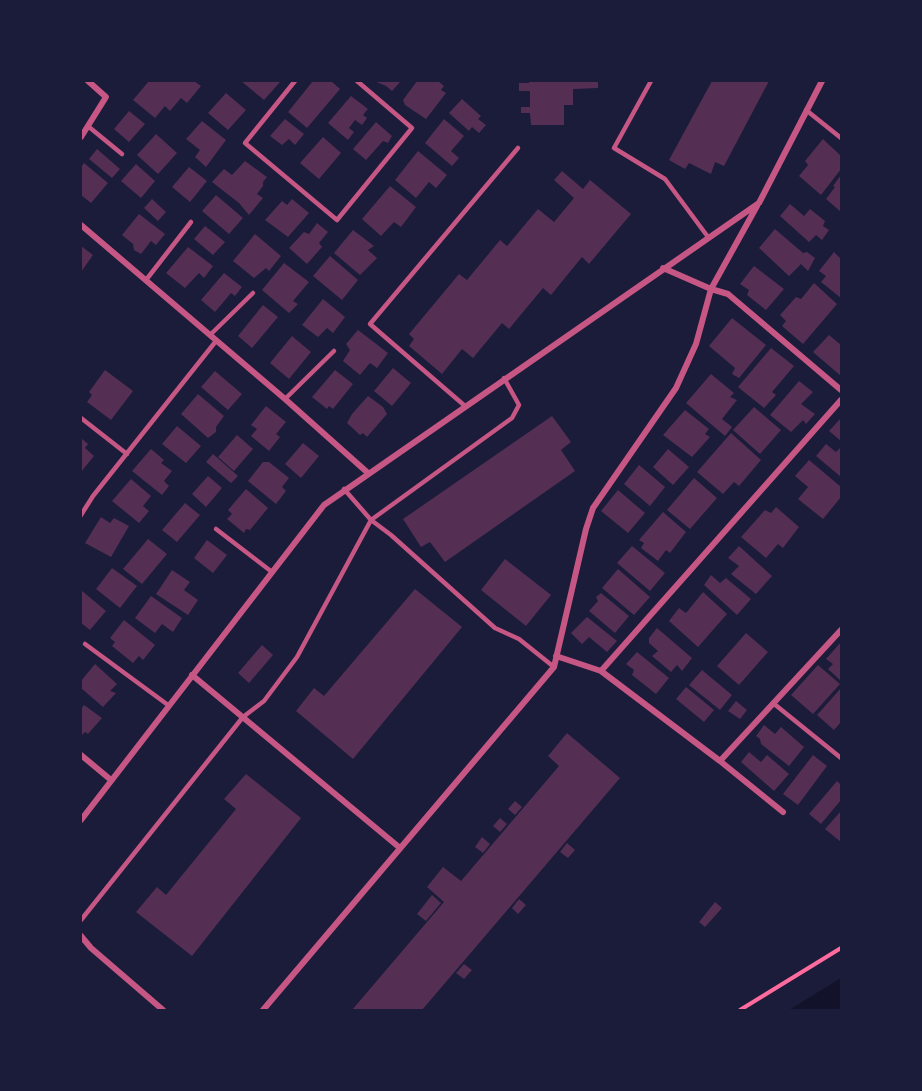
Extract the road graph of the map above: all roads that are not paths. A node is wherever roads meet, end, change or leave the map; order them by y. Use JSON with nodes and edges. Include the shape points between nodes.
{"nodes":[{"id":1,"x":88,"y":81,"type":"edge"},
{"id":2,"x":295,"y":81,"type":"edge"},
{"id":3,"x":357,"y":81,"type":"edge"},
{"id":4,"x":651,"y":81,"type":"edge"},
{"id":5,"x":822,"y":81,"type":"edge"},
{"id":6,"x":806,"y":110,"type":"junction"},
{"id":7,"x":88,"y":127,"type":"junction"},
{"id":8,"x":81,"y":137,"type":"edge"},
{"id":9,"x":841,"y":138,"type":"edge"},
{"id":10,"x":518,"y":148,"type":"dead end"},
{"id":11,"x":122,"y":154,"type":"dead end"},
{"id":12,"x":759,"y":203,"type":"junction"},
{"id":13,"x":191,"y":222,"type":"dead end"},
{"id":14,"x":81,"y":225,"type":"edge"},
{"id":15,"x":708,"y":237,"type":"junction"},
{"id":16,"x":663,"y":268,"type":"junction"},
{"id":17,"x":146,"y":280,"type":"junction"},
{"id":18,"x":711,"y":289,"type":"junction"},
{"id":19,"x":253,"y":294,"type":"dead end"},
{"id":20,"x":210,"y":335,"type":"junction"},
{"id":21,"x":216,"y":341,"type":"junction"},
{"id":22,"x":334,"y":351,"type":"dead end"},
{"id":23,"x":504,"y":378,"type":"junction"},
{"id":24,"x":841,"y":390,"type":"edge"},
{"id":25,"x":285,"y":399,"type":"junction"},
{"id":26,"x":841,"y":400,"type":"edge"},
{"id":27,"x":465,"y":406,"type":"junction"},
{"id":28,"x":81,"y":418,"type":"edge"},
{"id":29,"x":127,"y":454,"type":"junction"},
{"id":30,"x":368,"y":473,"type":"junction"},
{"id":31,"x":344,"y":489,"type":"junction"},
{"id":32,"x":81,"y":514,"type":"edge"},
{"id":33,"x":371,"y":520,"type":"junction"},
{"id":34,"x":216,"y":529,"type":"dead end"},
{"id":35,"x":272,"y":572,"type":"junction"},
{"id":36,"x":841,"y":630,"type":"edge"},
{"id":37,"x":85,"y":644,"type":"dead end"},
{"id":38,"x":556,"y":656,"type":"junction"},
{"id":39,"x":554,"y":667,"type":"junction"},
{"id":40,"x":601,"y":671,"type":"junction"},
{"id":41,"x":192,"y":675,"type":"junction"},
{"id":42,"x":773,"y":703,"type":"junction"},
{"id":43,"x":168,"y":705,"type":"junction"},
{"id":44,"x":243,"y":717,"type":"junction"},
{"id":45,"x":81,"y":755,"type":"edge"},
{"id":46,"x":841,"y":758,"type":"edge"},
{"id":47,"x":720,"y":761,"type":"junction"},
{"id":48,"x":111,"y":780,"type":"junction"},
{"id":49,"x":783,"y":812,"type":"dead end"},
{"id":50,"x":81,"y":820,"type":"edge"},
{"id":51,"x":400,"y":848,"type":"junction"},
{"id":52,"x":81,"y":920,"type":"edge"},
{"id":53,"x":81,"y":936,"type":"edge"},
{"id":54,"x":163,"y":1010,"type":"edge"},
{"id":55,"x":263,"y":1010,"type":"edge"}],
"edges":[{"from":1,"to":7,"type":"street","via":[[106,97]]},
{"from":2,"to":3,"type":"lane","via":[[245,143],[336,220],[412,128]]},
{"from":4,"to":15,"type":"lane","via":[[614,148],[665,179]]},
{"from":5,"to":6,"type":"street"},
{"from":6,"to":9,"type":"lane"},
{"from":6,"to":12,"type":"street"},
{"from":7,"to":8,"type":"street"},
{"from":7,"to":11,"type":"lane"},
{"from":10,"to":27,"type":"lane","via":[[370,324]]},
{"from":12,"to":15,"type":"street"},
{"from":12,"to":18,"type":"street"},
{"from":13,"to":17,"type":"lane"},
{"from":14,"to":17,"type":"street"},
{"from":15,"to":16,"type":"street"},
{"from":16,"to":18,"type":"street"},
{"from":16,"to":23,"type":"street"},
{"from":17,"to":20,"type":"street"},
{"from":18,"to":24,"type":"street","via":[[728,294]]},
{"from":18,"to":38,"type":"street","via":[[696,345],[676,388],[593,508]]},
{"from":19,"to":20,"type":"lane"},
{"from":20,"to":21,"type":"street"},
{"from":21,"to":25,"type":"street"},
{"from":21,"to":29,"type":"lane"},
{"from":22,"to":25,"type":"lane"},
{"from":23,"to":27,"type":"street"},
{"from":23,"to":33,"type":"lane","via":[[519,405],[512,418]]},
{"from":25,"to":30,"type":"street"},
{"from":26,"to":40,"type":"street"},
{"from":27,"to":30,"type":"street"},
{"from":28,"to":29,"type":"lane"},
{"from":29,"to":32,"type":"lane"},
{"from":30,"to":31,"type":"street"},
{"from":31,"to":33,"type":"lane"},
{"from":31,"to":35,"type":"street","via":[[324,505]]},
{"from":33,"to":39,"type":"lane","via":[[495,628],[519,639]]},
{"from":33,"to":44,"type":"lane","via":[[297,657],[264,701]]},
{"from":34,"to":35,"type":"lane"},
{"from":35,"to":41,"type":"street"},
{"from":36,"to":42,"type":"street"},
{"from":37,"to":43,"type":"lane"},
{"from":38,"to":39,"type":"street"},
{"from":38,"to":40,"type":"street"},
{"from":39,"to":51,"type":"street"},
{"from":40,"to":47,"type":"street"},
{"from":41,"to":43,"type":"street"},
{"from":41,"to":44,"type":"street"},
{"from":42,"to":46,"type":"lane"},
{"from":42,"to":47,"type":"street"},
{"from":43,"to":48,"type":"street"},
{"from":44,"to":51,"type":"street"},
{"from":44,"to":52,"type":"lane"},
{"from":45,"to":48,"type":"street"},
{"from":47,"to":49,"type":"street"},
{"from":48,"to":50,"type":"street"},
{"from":51,"to":55,"type":"street"},
{"from":53,"to":54,"type":"street"}]}
